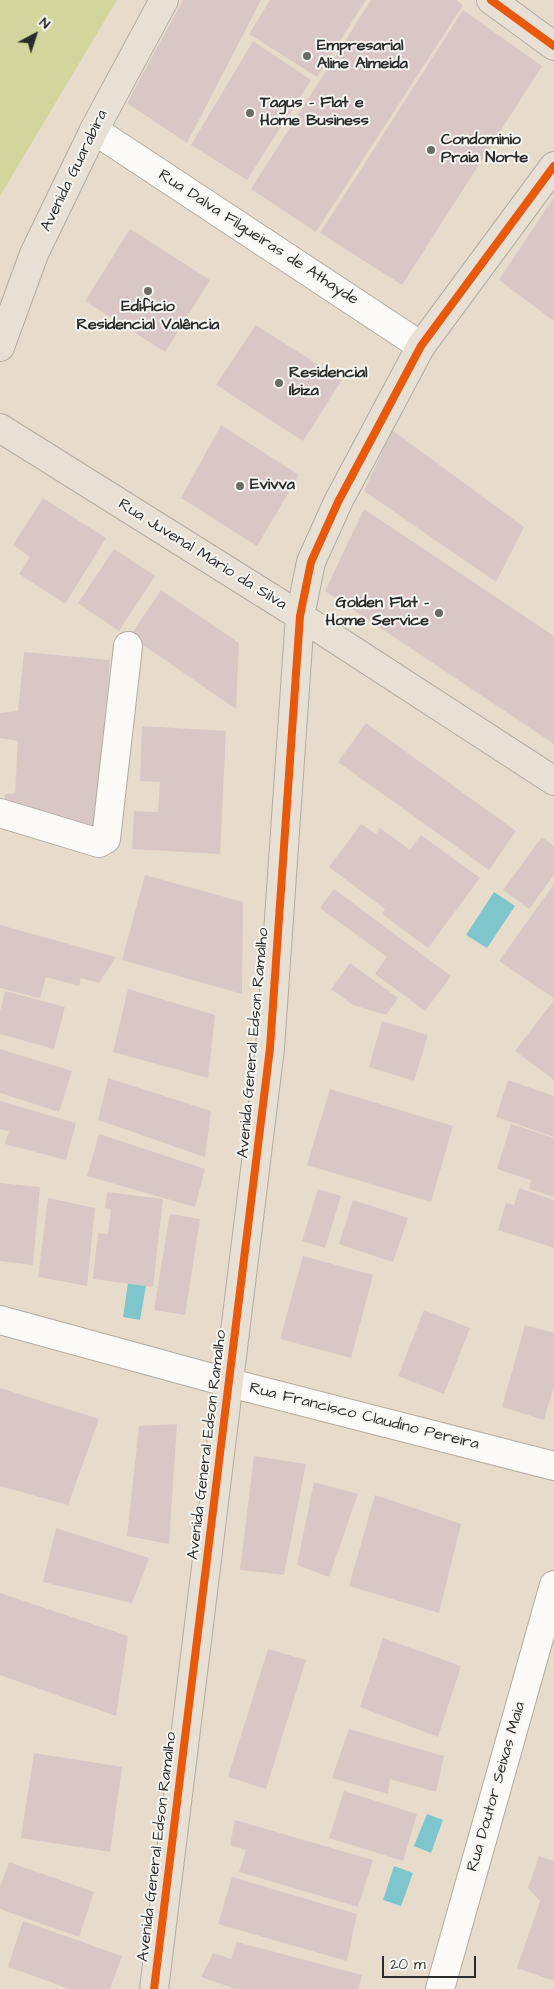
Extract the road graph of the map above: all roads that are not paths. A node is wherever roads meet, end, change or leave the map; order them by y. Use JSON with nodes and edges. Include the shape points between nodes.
{"nodes":[{"id":1,"x":164,"y":0,"type":"edge"},
{"id":2,"x":491,"y":0,"type":"edge"},
{"id":3,"x":554,"y":46,"type":"edge"},
{"id":4,"x":94,"y":130,"type":"junction"},
{"id":5,"x":554,"y":166,"type":"edge"},
{"id":6,"x":421,"y":346,"type":"junction"},
{"id":7,"x":0,"y":348,"type":"edge"},
{"id":8,"x":0,"y":428,"type":"edge"},
{"id":9,"x":300,"y":616,"type":"junction"},
{"id":10,"x":128,"y":646,"type":"dead end"},
{"id":11,"x":554,"y":781,"type":"edge"},
{"id":12,"x":0,"y":813,"type":"edge"},
{"id":13,"x":0,"y":1320,"type":"edge"},
{"id":14,"x":230,"y":1383,"type":"junction"},
{"id":15,"x":554,"y":1466,"type":"edge"},
{"id":16,"x":554,"y":1585,"type":"edge"},
{"id":17,"x":154,"y":1989,"type":"edge"},
{"id":18,"x":440,"y":1989,"type":"edge"}],
"edges":[{"from":1,"to":4,"type":"main road","name":"Avenida Guarabira"},
{"from":2,"to":3,"type":"main road"},
{"from":4,"to":6,"type":"street","name":"Rua Dalva Filgueiras de Athayde"},
{"from":4,"to":7,"type":"main road","name":"Avenida Guarabira","via":[[34,254]]},
{"from":5,"to":6,"type":"main road","name":"Avenida General Edson Ramalho"},
{"from":6,"to":9,"type":"main road","name":"Avenida General Edson Ramalho","via":[[338,502],[311,562]]},
{"from":8,"to":9,"type":"main road","name":"Rua Juvenal Mário da Silva"},
{"from":9,"to":11,"type":"main road","name":"Rua Juvenal Mário da Silva"},
{"from":9,"to":14,"type":"main road","name":"Avenida General Edson Ramalho","via":[[270,1048]]},
{"from":10,"to":12,"type":"street","via":[[106,839],[99,843]]},
{"from":13,"to":14,"type":"street","name":"Rua Francisco Claudino Pereira"},
{"from":14,"to":15,"type":"street","name":"Rua Francisco Claudino Pereira"},
{"from":14,"to":17,"type":"main road","name":"Avenida General Edson Ramalho"},
{"from":16,"to":18,"type":"street","name":"Rua Doutor Seixas Maia"}]}
